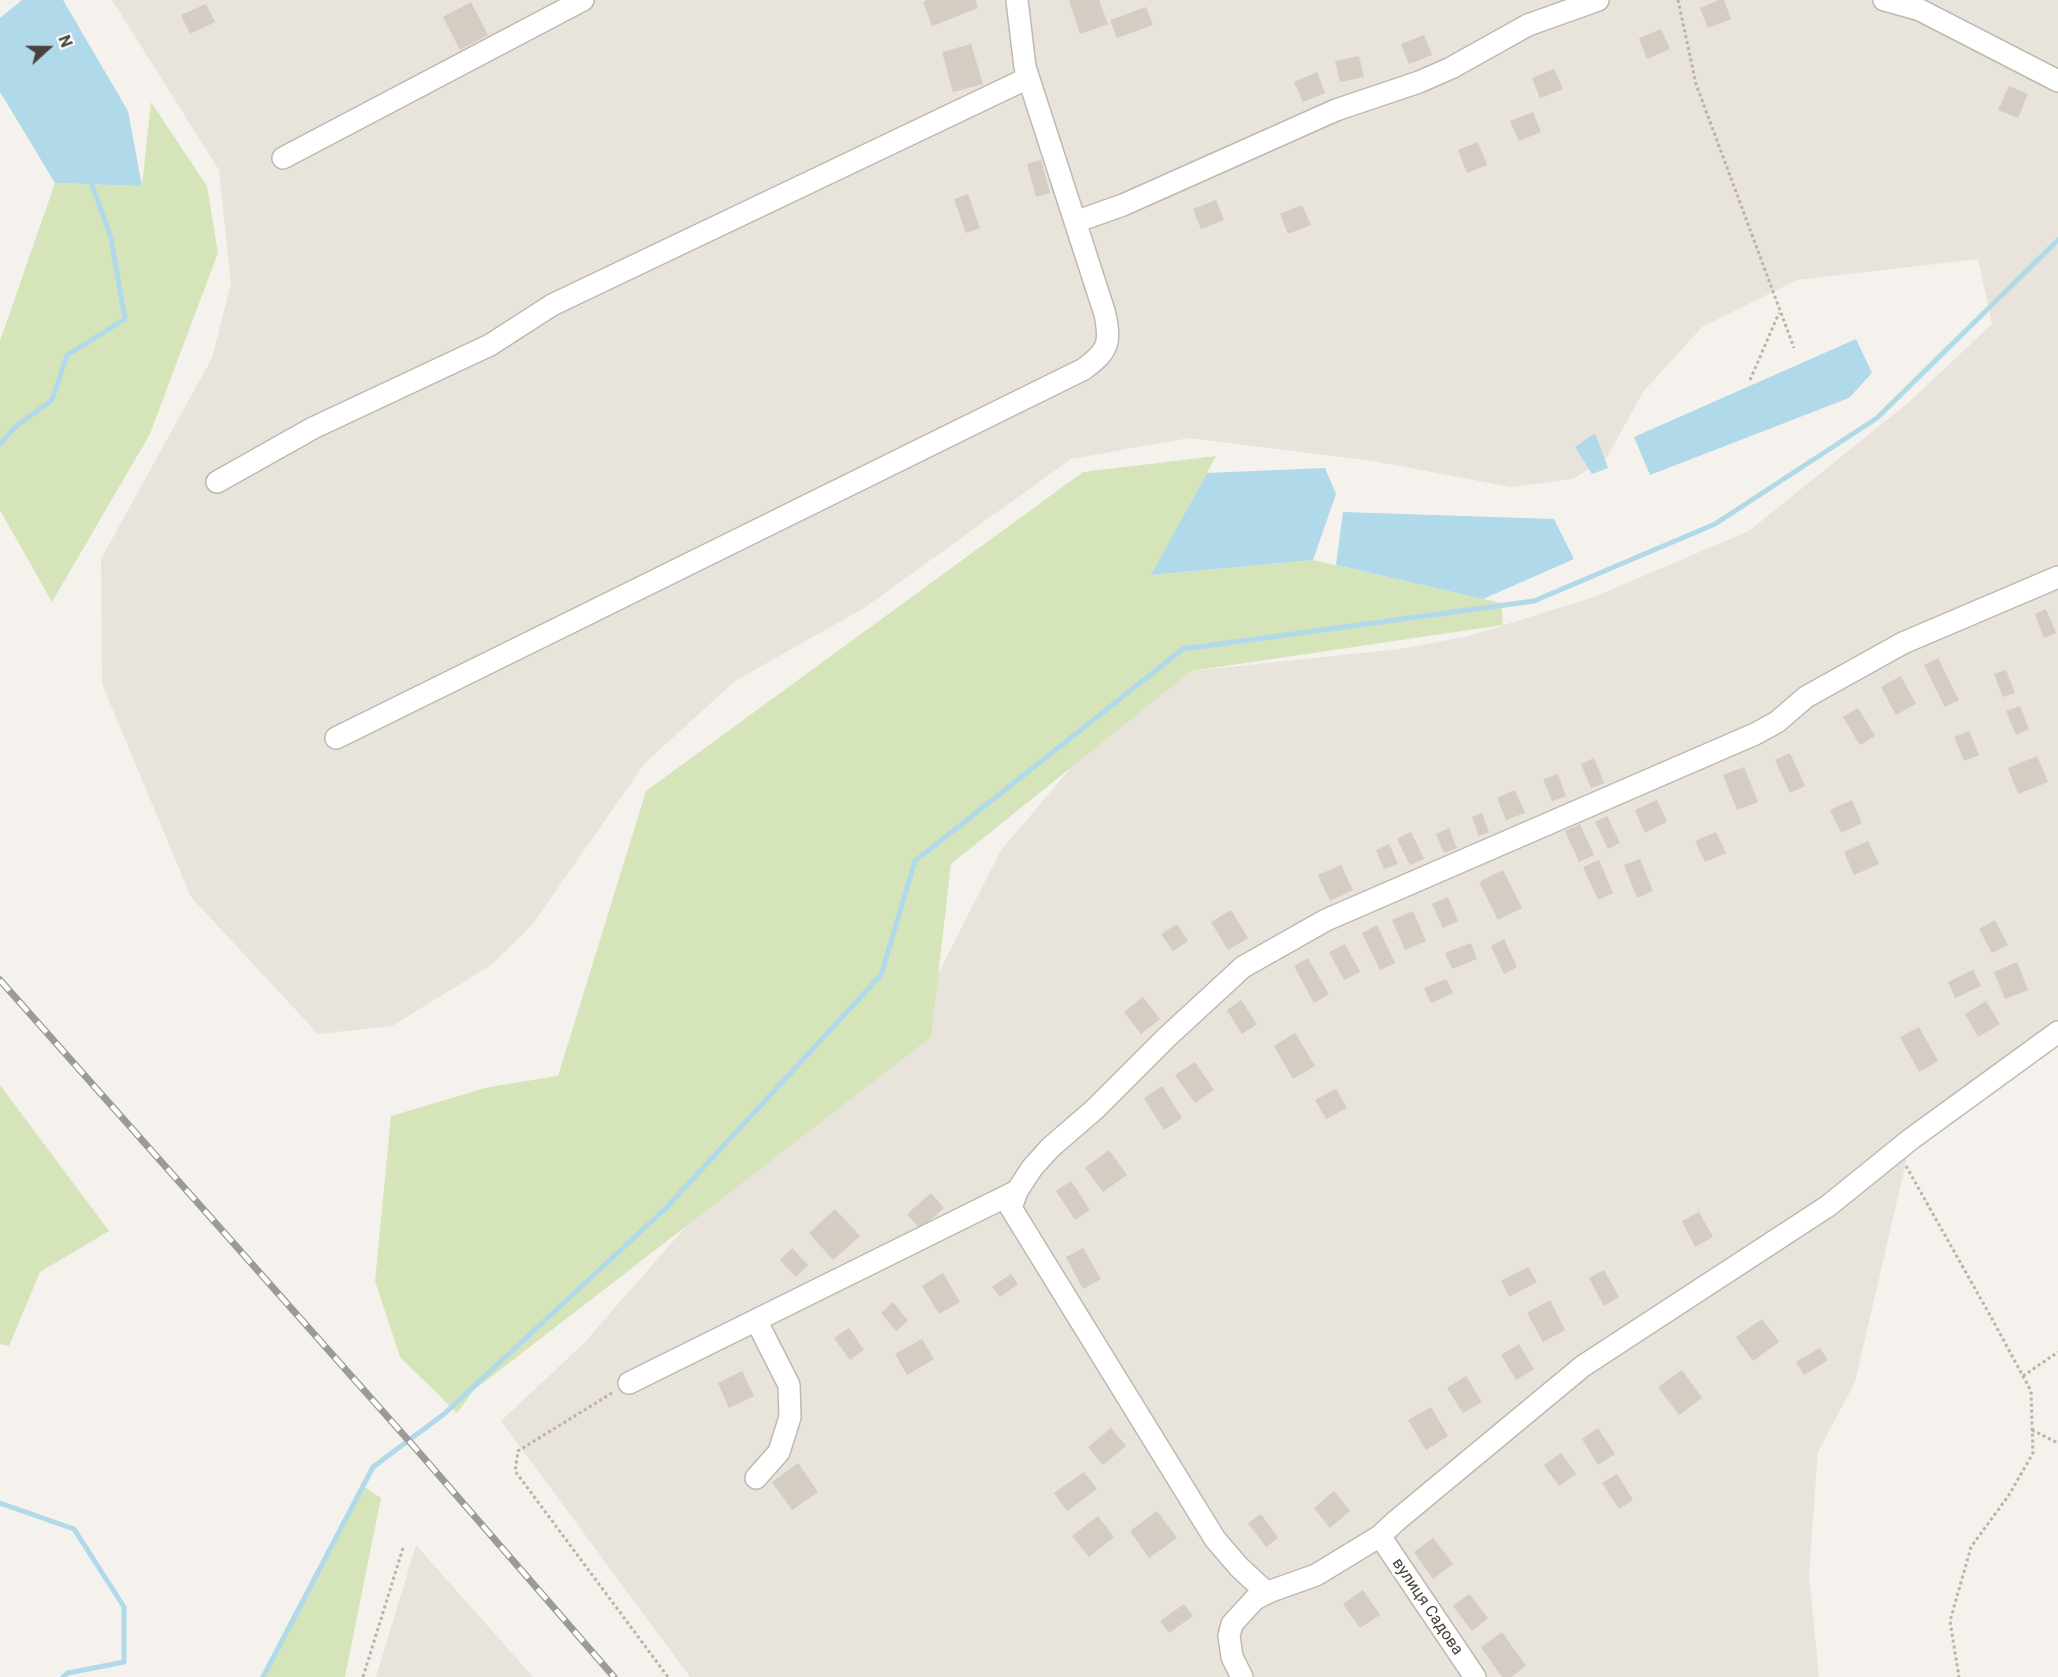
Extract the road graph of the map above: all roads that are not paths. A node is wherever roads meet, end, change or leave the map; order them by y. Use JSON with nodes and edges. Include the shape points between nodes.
{"nodes":[{"id":1,"x":583,"y":0,"type":"edge"},
{"id":2,"x":1017,"y":0,"type":"edge"},
{"id":3,"x":1598,"y":0,"type":"edge"},
{"id":4,"x":1884,"y":0,"type":"edge"},
{"id":5,"x":1028,"y":78,"type":"junction"},
{"id":6,"x":2058,"y":81,"type":"edge"},
{"id":7,"x":283,"y":158,"type":"dead end"},
{"id":8,"x":1075,"y":222,"type":"junction"},
{"id":9,"x":217,"y":482,"type":"dead end"},
{"id":10,"x":2058,"y":577,"type":"edge"},
{"id":11,"x":336,"y":738,"type":"dead end"},
{"id":12,"x":2058,"y":1032,"type":"edge"},
{"id":13,"x":1017,"y":1191,"type":"junction"},
{"id":14,"x":756,"y":1320,"type":"junction"},
{"id":15,"x":629,"y":1383,"type":"road end"},
{"id":16,"x":756,"y":1478,"type":"dead end"},
{"id":17,"x":1380,"y":1536,"type":"junction"},
{"id":18,"x":1267,"y":1593,"type":"junction"},
{"id":19,"x":1242,"y":1677,"type":"edge"},
{"id":20,"x":1475,"y":1677,"type":"edge"}],
"edges":[{"from":1,"to":7,"type":"street"},
{"from":2,"to":5,"type":"street"},
{"from":3,"to":8,"type":"street","via":[[1528,25],[1452,68],[1336,110],[1123,205]]},
{"from":4,"to":6,"type":"street","via":[[1920,10]]},
{"from":5,"to":8,"type":"street"},
{"from":5,"to":9,"type":"street","via":[[552,305],[490,345],[313,428]]},
{"from":8,"to":11,"type":"street","via":[[1109,331],[1107,347],[1084,369]]},
{"from":10,"to":13,"type":"street","via":[[1903,643],[1806,698],[1755,734],[1326,920],[1243,967],[1050,1148]]},
{"from":12,"to":17,"type":"street","via":[[1828,1206],[1583,1366]]},
{"from":13,"to":14,"type":"street"},
{"from":13,"to":18,"type":"street","via":[[1011,1208],[1215,1539]]},
{"from":14,"to":15,"type":"street"},
{"from":14,"to":16,"type":"street","via":[[789,1385],[790,1417],[779,1452]]},
{"from":17,"to":18,"type":"street","via":[[1316,1575]]},
{"from":17,"to":20,"type":"street","name":"вулиця Садова"},
{"from":18,"to":19,"type":"street","via":[[1255,1599],[1232,1624],[1230,1649]]}]}
